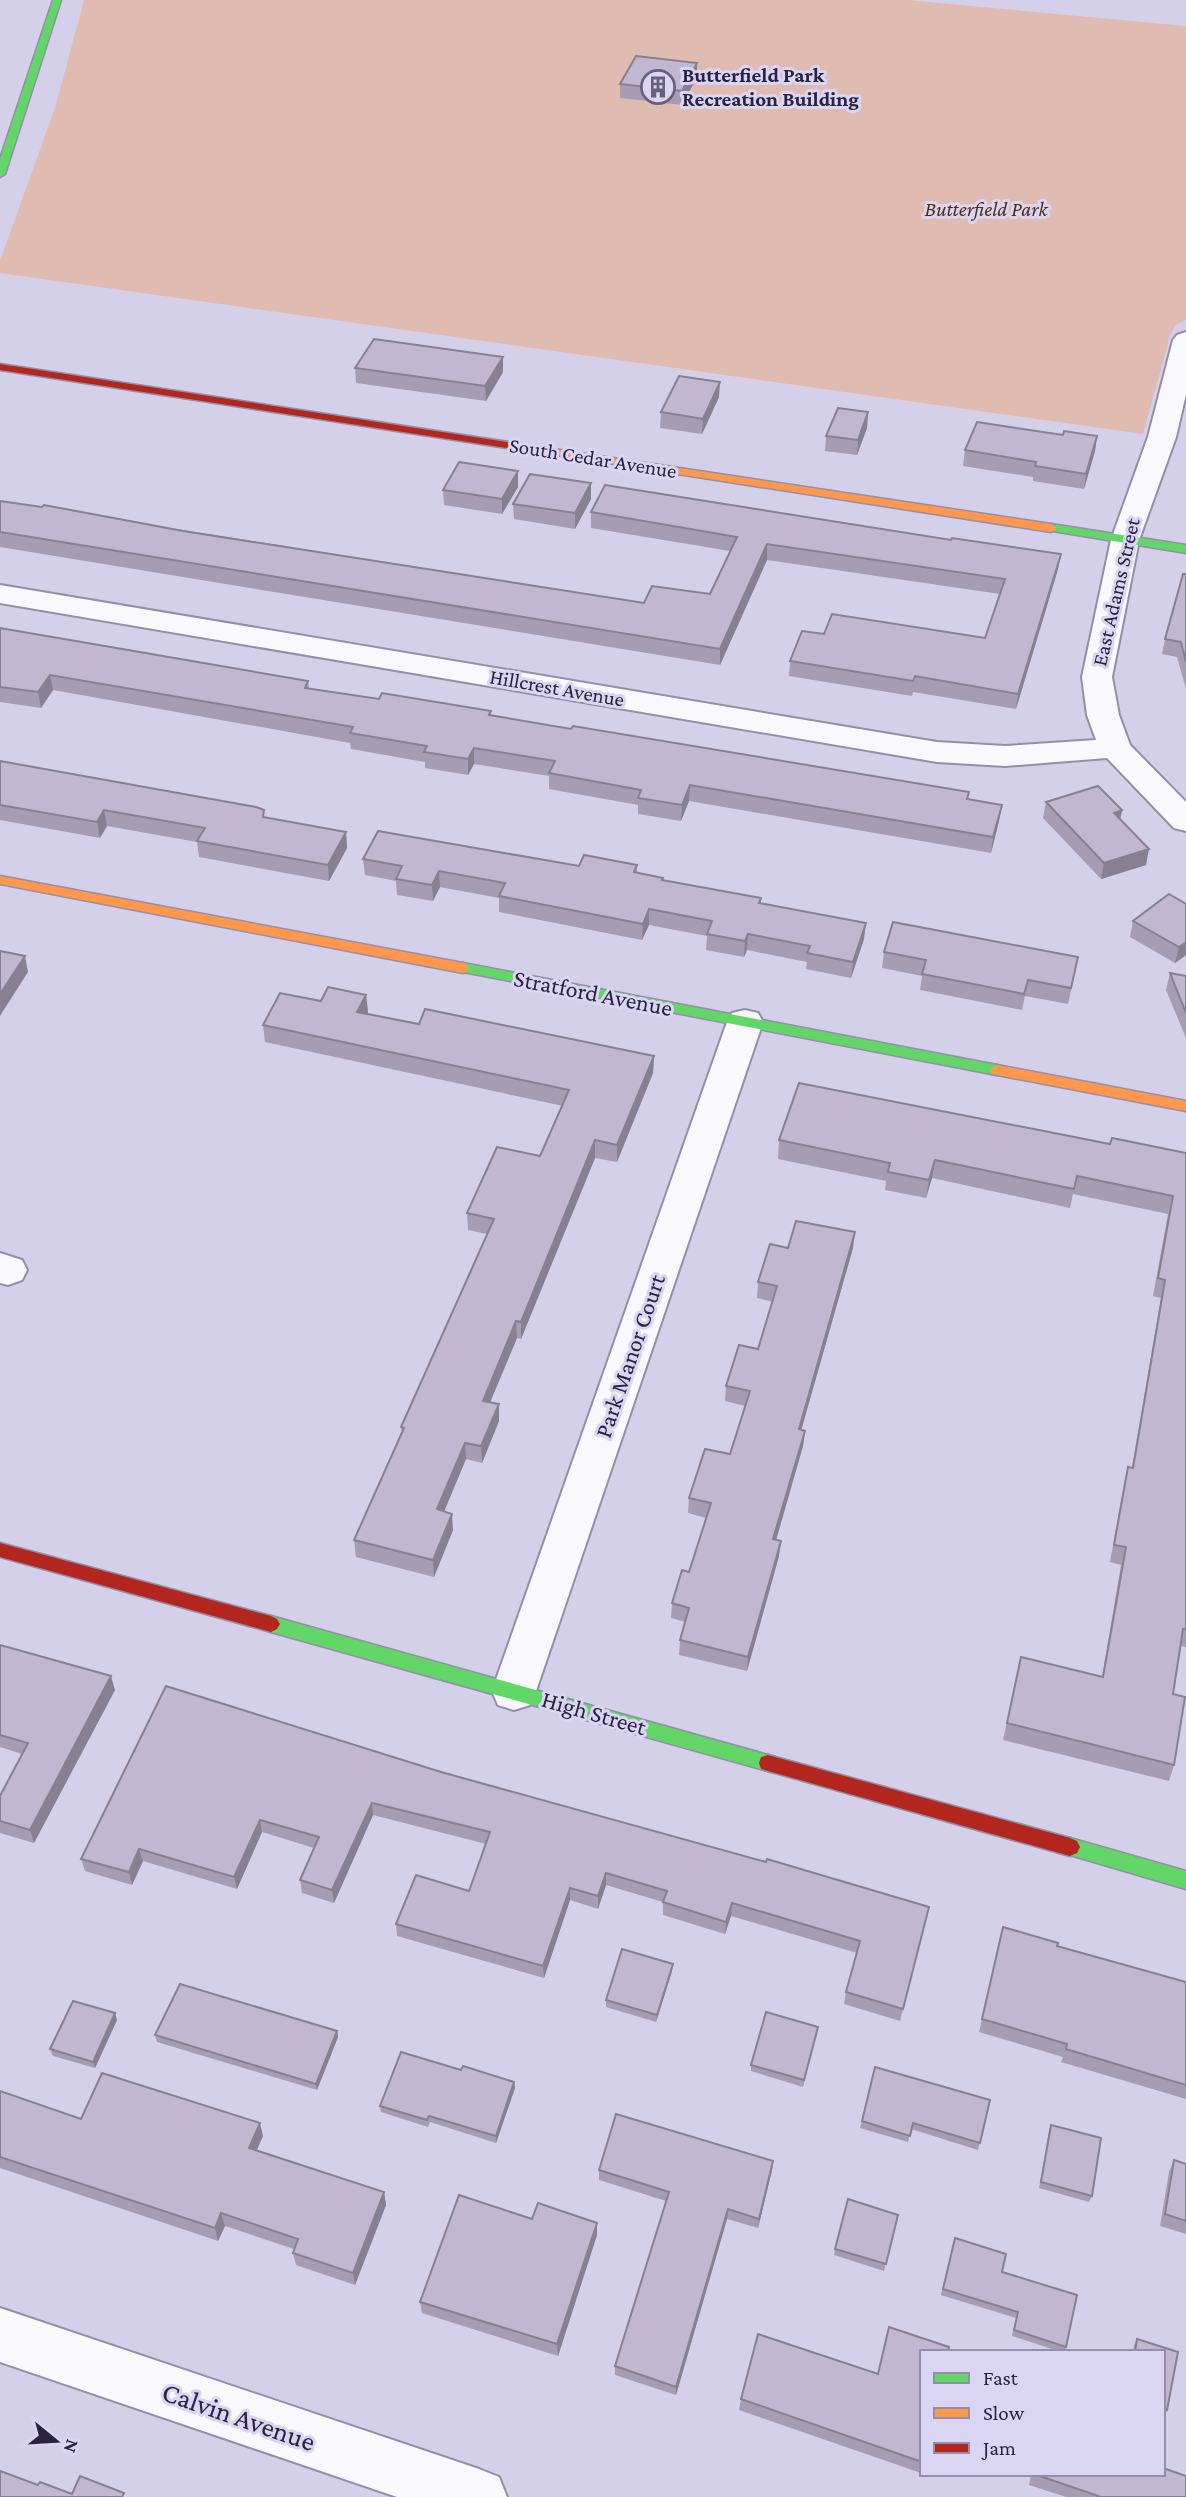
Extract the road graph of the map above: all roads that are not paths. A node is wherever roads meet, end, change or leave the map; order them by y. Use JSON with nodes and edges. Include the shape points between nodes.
{"nodes":[{"id":1,"x":57,"y":0,"type":"edge"},
{"id":2,"x":0,"y":174,"type":"edge"},
{"id":3,"x":1186,"y":340,"type":"edge"},
{"id":4,"x":0,"y":367,"type":"edge"},
{"id":5,"x":1125,"y":540,"type":"junction"},
{"id":6,"x":1186,"y":549,"type":"edge"},
{"id":7,"x":0,"y":594,"type":"edge"},
{"id":8,"x":1115,"y":748,"type":"junction"},
{"id":9,"x":1186,"y":821,"type":"edge"},
{"id":10,"x":0,"y":880,"type":"edge"},
{"id":11,"x":745,"y":1022,"type":"junction"},
{"id":12,"x":1186,"y":1106,"type":"edge"},
{"id":13,"x":0,"y":1550,"type":"edge"},
{"id":14,"x":514,"y":1691,"type":"junction"},
{"id":15,"x":1186,"y":1880,"type":"edge"},
{"id":16,"x":0,"y":2335,"type":"edge"},
{"id":17,"x":479,"y":2497,"type":"edge"}],
"edges":[{"from":1,"to":2,"type":"street"},
{"from":3,"to":5,"type":"street","name":"East Adams Street","via":[[1162,437]]},
{"from":4,"to":5,"type":"street","name":"South Cedar Avenue"},
{"from":5,"to":6,"type":"street","name":"South Cedar Avenue"},
{"from":5,"to":8,"type":"street","name":"East Adams Street","via":[[1097,677],[1103,715]]},
{"from":7,"to":8,"type":"street","name":"Hillcrest Avenue","via":[[937,752],[1015,758]]},
{"from":8,"to":9,"type":"street","name":"East Adams Street"},
{"from":10,"to":11,"type":"street","name":"Stratford Avenue"},
{"from":11,"to":12,"type":"street","name":"Stratford Avenue"},
{"from":11,"to":14,"type":"street","name":"Park Manor Court"},
{"from":13,"to":14,"type":"street","name":"High Street"},
{"from":14,"to":15,"type":"street","name":"High Street"},
{"from":16,"to":17,"type":"street","name":"Calvin Avenue"}]}
